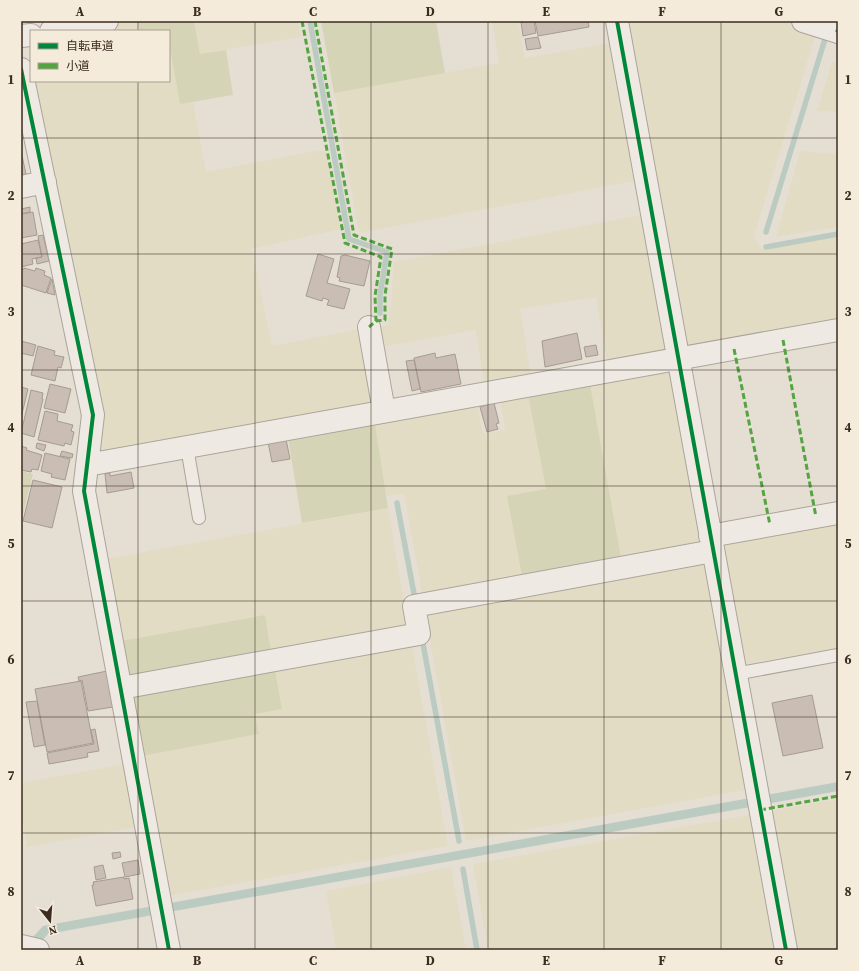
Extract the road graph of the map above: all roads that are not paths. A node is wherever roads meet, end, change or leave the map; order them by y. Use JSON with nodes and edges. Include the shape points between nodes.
{"nodes":[{"id":1,"x":107,"y":21,"type":"edge"},
{"id":2,"x":617,"y":21,"type":"edge"},
{"id":3,"x":803,"y":21,"type":"edge"},
{"id":4,"x":57,"y":30,"type":"edge"},
{"id":5,"x":838,"y":32,"type":"edge"},
{"id":6,"x":21,"y":69,"type":"edge"},
{"id":7,"x":45,"y":182,"type":"junction"},
{"id":8,"x":21,"y":187,"type":"edge"},
{"id":9,"x":369,"y":327,"type":"dead end"},
{"id":10,"x":838,"y":330,"type":"edge"},
{"id":11,"x":678,"y":359,"type":"junction"},
{"id":12,"x":384,"y":411,"type":"junction"},
{"id":13,"x":187,"y":447,"type":"junction"},
{"id":14,"x":87,"y":465,"type":"junction"},
{"id":15,"x":838,"y":513,"type":"edge"},
{"id":16,"x":198,"y":518,"type":"dead end"},
{"id":17,"x":712,"y":543,"type":"junction"},
{"id":18,"x":838,"y":655,"type":"edge"},
{"id":19,"x":735,"y":674,"type":"junction"},
{"id":20,"x":121,"y":688,"type":"junction"},
{"id":21,"x":169,"y":950,"type":"edge"},
{"id":22,"x":786,"y":950,"type":"edge"}],
"edges":[{"from":1,"to":4,"type":"street"},
{"from":2,"to":11,"type":"street"},
{"from":3,"to":5,"type":"street"},
{"from":6,"to":7,"type":"street"},
{"from":7,"to":8,"type":"street"},
{"from":7,"to":14,"type":"street","via":[[93,415]]},
{"from":9,"to":12,"type":"street"},
{"from":10,"to":11,"type":"street"},
{"from":11,"to":12,"type":"street"},
{"from":11,"to":17,"type":"street"},
{"from":12,"to":13,"type":"street"},
{"from":13,"to":14,"type":"street"},
{"from":13,"to":16,"type":"lane"},
{"from":14,"to":20,"type":"street","via":[[84,491]]},
{"from":15,"to":17,"type":"street"},
{"from":17,"to":19,"type":"street"},
{"from":17,"to":20,"type":"street","via":[[414,606],[419,634]]},
{"from":18,"to":19,"type":"lane"},
{"from":19,"to":22,"type":"street"},
{"from":20,"to":21,"type":"street"}]}
